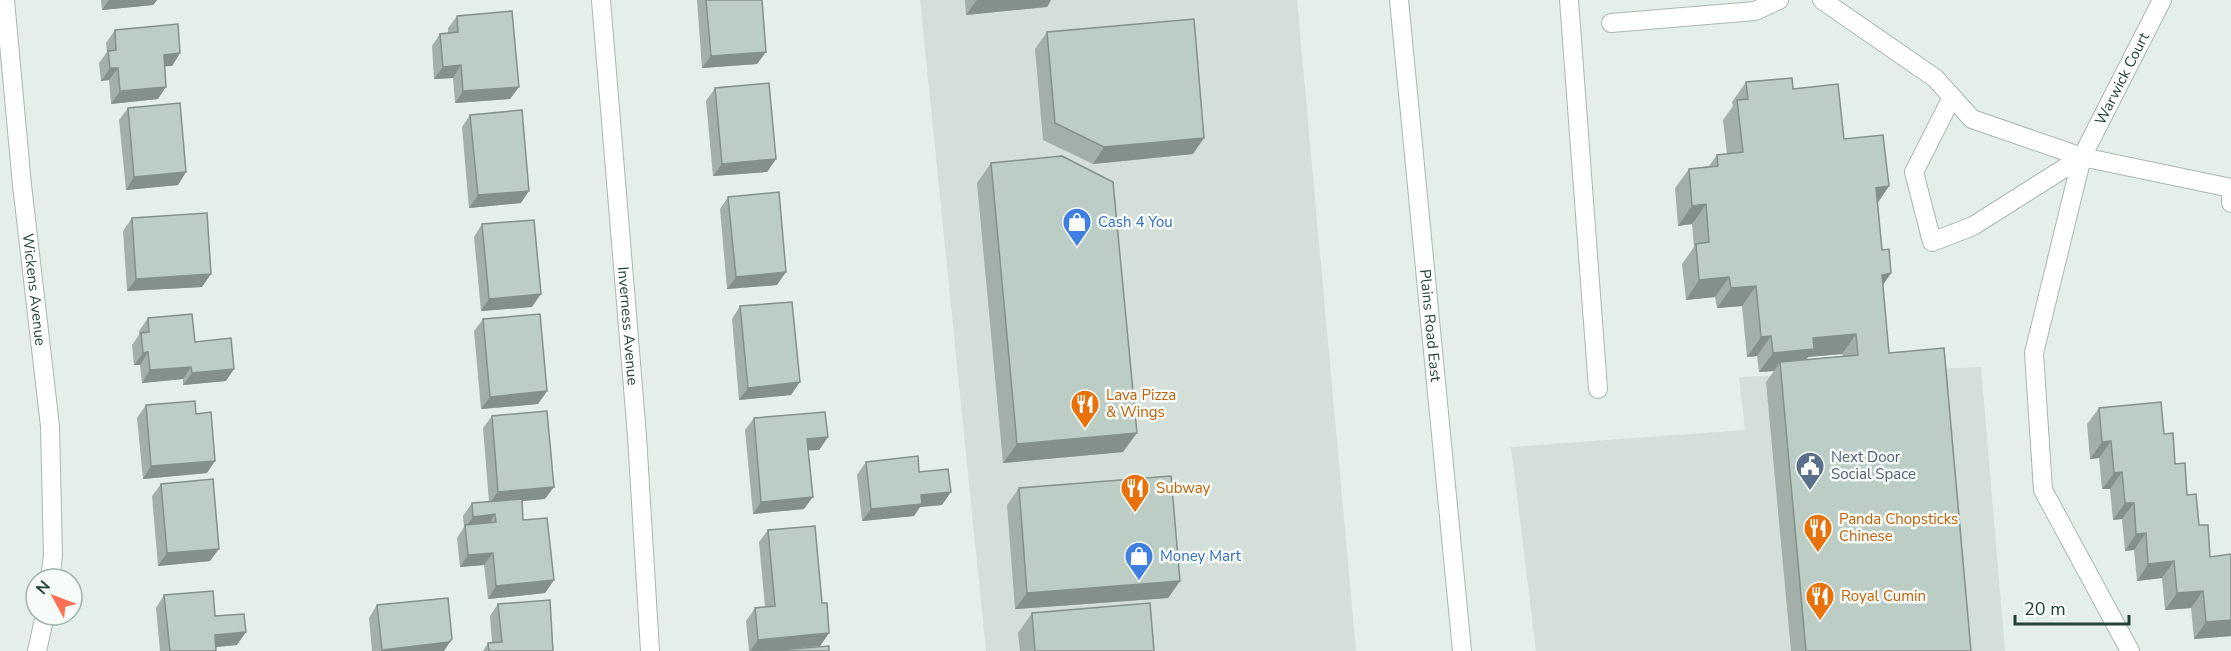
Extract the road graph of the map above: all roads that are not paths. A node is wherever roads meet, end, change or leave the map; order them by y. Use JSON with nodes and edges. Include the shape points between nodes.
{"nodes":[{"id":1,"x":4,"y":0,"type":"edge"},
{"id":2,"x":601,"y":0,"type":"edge"},
{"id":3,"x":1399,"y":0,"type":"edge"},
{"id":4,"x":1569,"y":0,"type":"edge"},
{"id":5,"x":1779,"y":0,"type":"edge"},
{"id":6,"x":1822,"y":0,"type":"edge"},
{"id":7,"x":2162,"y":0,"type":"edge"},
{"id":8,"x":1611,"y":24,"type":"dead end"},
{"id":9,"x":1952,"y":97,"type":"junction"},
{"id":10,"x":2082,"y":157,"type":"junction"},
{"id":11,"x":2231,"y":203,"type":"edge"},
{"id":12,"x":1598,"y":389,"type":"dead end"},
{"id":13,"x":52,"y":567,"type":"edge"},
{"id":14,"x":42,"y":627,"type":"edge"},
{"id":15,"x":36,"y":651,"type":"edge"},
{"id":16,"x":650,"y":651,"type":"edge"},
{"id":17,"x":1462,"y":651,"type":"edge"},
{"id":18,"x":2130,"y":651,"type":"edge"}],
"edges":[{"from":1,"to":13,"type":"street","name":"Wickens Avenue","via":[[50,426]]},
{"from":2,"to":16,"type":"street","name":"Inverness Avenue","via":[[637,436]]},
{"from":3,"to":17,"type":"street","name":"Plains Road East"},
{"from":4,"to":12,"type":"street"},
{"from":5,"to":8,"type":"street","via":[[1755,11]]},
{"from":6,"to":9,"type":"street","via":[[1935,78]]},
{"from":7,"to":10,"type":"street","name":"Warwick Court"},
{"from":9,"to":10,"type":"street","via":[[1972,119]]},
{"from":9,"to":10,"type":"street","via":[[1914,172],[1932,242],[1973,226]]},
{"from":10,"to":11,"type":"street","via":[[2231,188]]},
{"from":10,"to":18,"type":"street","name":"Warwick Court","via":[[2034,353],[2043,490]]},
{"from":14,"to":15,"type":"street"}]}
